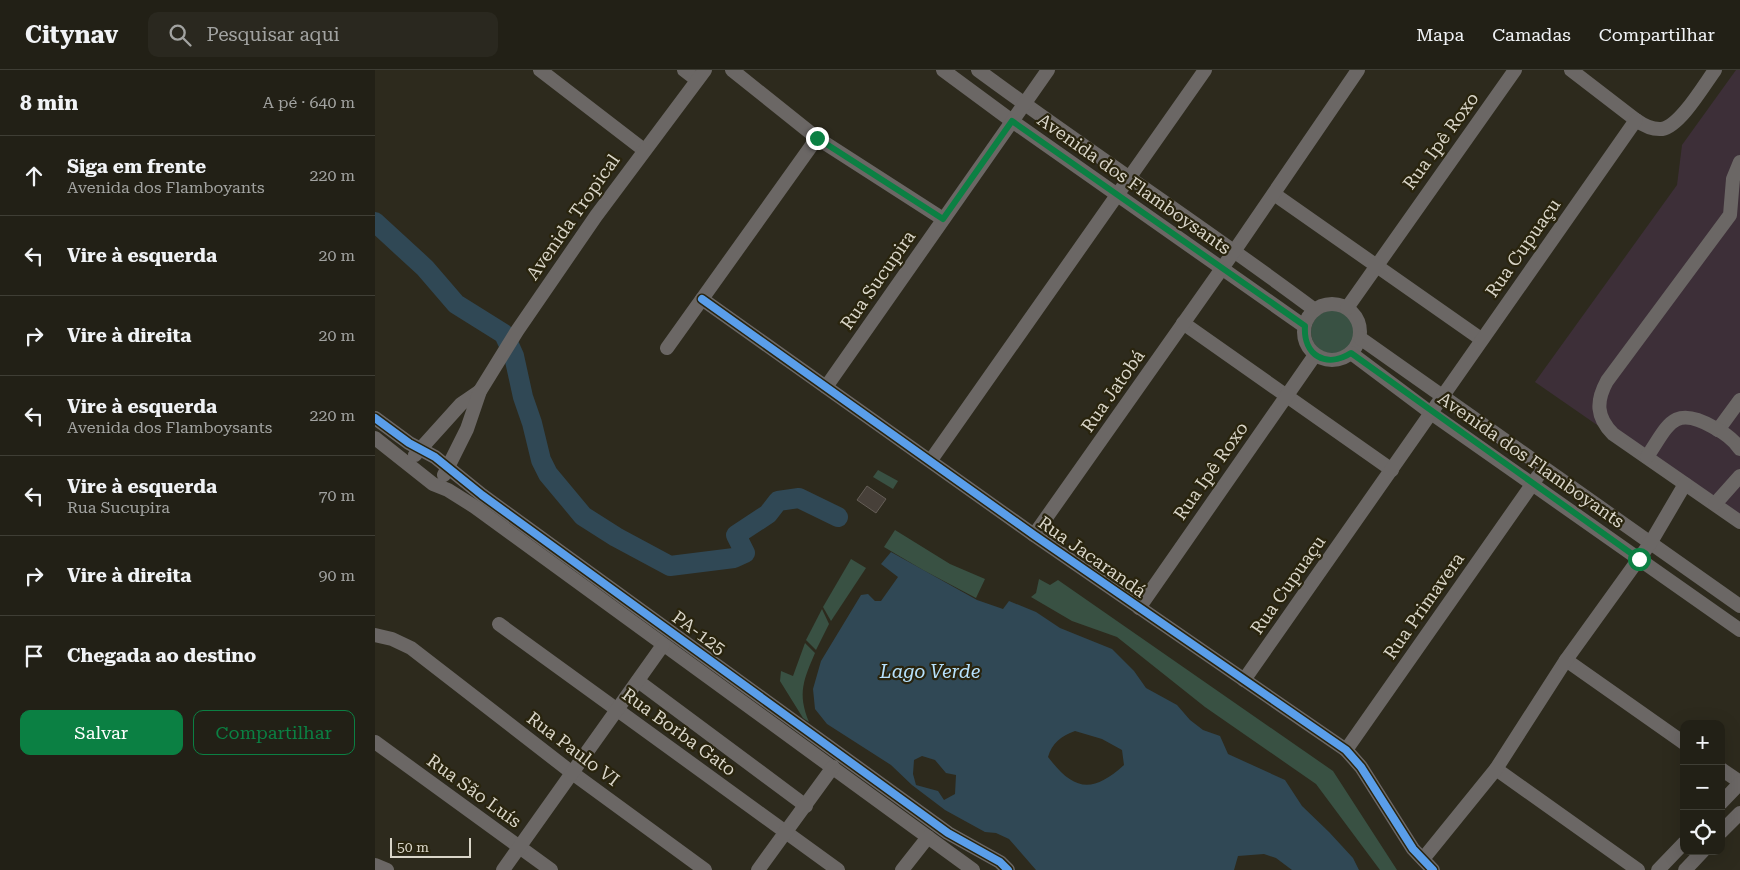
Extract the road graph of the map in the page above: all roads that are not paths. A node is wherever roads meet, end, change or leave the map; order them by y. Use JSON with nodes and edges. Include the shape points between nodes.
{"nodes":[{"id":1,"x":540,"y":70,"type":"edge"},
{"id":2,"x":684,"y":70,"type":"edge"},
{"id":3,"x":732,"y":70,"type":"edge"},
{"id":4,"x":943,"y":70,"type":"edge"},
{"id":5,"x":978,"y":70,"type":"edge"},
{"id":6,"x":1047,"y":70,"type":"edge"},
{"id":7,"x":1205,"y":70,"type":"edge"},
{"id":8,"x":1359,"y":70,"type":"edge"},
{"id":9,"x":1515,"y":70,"type":"edge"},
{"id":10,"x":1571,"y":70,"type":"edge"},
{"id":11,"x":1715,"y":70,"type":"edge"},
{"id":12,"x":701,"y":75,"type":"edge"},
{"id":13,"x":1024,"y":104,"type":"junction"},
{"id":14,"x":1636,"y":120,"type":"junction"},
{"id":15,"x":1012,"y":121,"type":"junction"},
{"id":16,"x":817,"y":138,"type":"junction"},
{"id":17,"x":644,"y":150,"type":"junction"},
{"id":18,"x":1740,"y":162,"type":"edge"},
{"id":19,"x":1127,"y":178,"type":"junction"},
{"id":20,"x":1118,"y":194,"type":"junction"},
{"id":21,"x":1274,"y":194,"type":"junction"},
{"id":22,"x":943,"y":219,"type":"junction"},
{"id":23,"x":1735,"y":219,"type":"edge"},
{"id":24,"x":1235,"y":250,"type":"junction"},
{"id":25,"x":1375,"y":265,"type":"junction"},
{"id":26,"x":1222,"y":268,"type":"junction"},
{"id":27,"x":703,"y":299,"type":"junction"},
{"id":28,"x":1347,"y":308,"type":"junction"},
{"id":29,"x":1315,"y":310,"type":"junction"},
{"id":30,"x":1183,"y":323,"type":"junction"},
{"id":31,"x":1305,"y":326,"type":"junction"},
{"id":32,"x":1360,"y":338,"type":"junction"},
{"id":33,"x":1481,"y":339,"type":"junction"},
{"id":34,"x":667,"y":348,"type":"dead end"},
{"id":35,"x":1351,"y":353,"type":"junction"},
{"id":36,"x":1315,"y":355,"type":"junction"},
{"id":37,"x":826,"y":387,"type":"junction"},
{"id":38,"x":480,"y":391,"type":"junction"},
{"id":39,"x":1287,"y":396,"type":"junction"},
{"id":40,"x":1442,"y":398,"type":"junction"},
{"id":41,"x":1740,"y":400,"type":"edge"},
{"id":42,"x":1431,"y":413,"type":"junction"},
{"id":43,"x":375,"y":418,"type":"edge"},
{"id":44,"x":1718,"y":430,"type":"junction"},
{"id":45,"x":375,"y":438,"type":"edge"},
{"id":46,"x":1740,"y":449,"type":"edge"},
{"id":47,"x":421,"y":450,"type":"junction"},
{"id":48,"x":1647,"y":457,"type":"junction"},
{"id":49,"x":931,"y":460,"type":"junction"},
{"id":50,"x":447,"y":466,"type":"junction"},
{"id":51,"x":411,"y":468,"type":"junction"},
{"id":52,"x":1543,"y":468,"type":"junction"},
{"id":53,"x":1392,"y":470,"type":"junction"},
{"id":54,"x":1740,"y":476,"type":"edge"},
{"id":55,"x":1533,"y":483,"type":"junction"},
{"id":56,"x":433,"y":484,"type":"junction"},
{"id":57,"x":1685,"y":484,"type":"junction"},
{"id":58,"x":1715,"y":504,"type":"junction"},
{"id":59,"x":1740,"y":522,"type":"edge"},
{"id":60,"x":1035,"y":535,"type":"junction"},
{"id":61,"x":1651,"y":542,"type":"junction"},
{"id":62,"x":1639,"y":559,"type":"junction"},
{"id":63,"x":1740,"y":606,"type":"edge"},
{"id":64,"x":1139,"y":608,"type":"junction"},
{"id":65,"x":499,"y":624,"type":"dead end"},
{"id":66,"x":1740,"y":630,"type":"edge"},
{"id":67,"x":375,"y":635,"type":"edge"},
{"id":68,"x":663,"y":645,"type":"junction"},
{"id":69,"x":1566,"y":660,"type":"junction"},
{"id":70,"x":1244,"y":680,"type":"junction"},
{"id":71,"x":638,"y":681,"type":"junction"},
{"id":72,"x":617,"y":710,"type":"junction"},
{"id":73,"x":1680,"y":740,"type":"edge"},
{"id":74,"x":375,"y":742,"type":"edge"},
{"id":75,"x":1346,"y":750,"type":"junction"},
{"id":76,"x":833,"y":767,"type":"junction"},
{"id":77,"x":1496,"y":769,"type":"junction"},
{"id":78,"x":571,"y":772,"type":"junction"},
{"id":79,"x":1725,"y":772,"type":"edge"},
{"id":80,"x":1740,"y":782,"type":"edge"},
{"id":81,"x":1725,"y":799,"type":"edge"},
{"id":82,"x":806,"y":806,"type":"junction"},
{"id":83,"x":1740,"y":813,"type":"edge"},
{"id":84,"x":1725,"y":828,"type":"edge"},
{"id":85,"x":787,"y":832,"type":"junction"},
{"id":86,"x":928,"y":837,"type":"junction"},
{"id":87,"x":519,"y":847,"type":"junction"},
{"id":88,"x":1680,"y":847,"type":"edge"},
{"id":89,"x":1699,"y":855,"type":"edge"},
{"id":90,"x":991,"y":858,"type":"junction"},
{"id":91,"x":1423,"y":859,"type":"junction"},
{"id":92,"x":375,"y":865,"type":"edge"},
{"id":93,"x":387,"y":870,"type":"edge"},
{"id":94,"x":503,"y":870,"type":"edge"},
{"id":95,"x":551,"y":870,"type":"edge"},
{"id":96,"x":705,"y":870,"type":"edge"},
{"id":97,"x":758,"y":870,"type":"edge"},
{"id":98,"x":838,"y":870,"type":"edge"},
{"id":99,"x":902,"y":870,"type":"edge"},
{"id":100,"x":973,"y":870,"type":"edge"},
{"id":101,"x":979,"y":870,"type":"edge"},
{"id":102,"x":1007,"y":870,"type":"edge"},
{"id":103,"x":1433,"y":870,"type":"edge"},
{"id":104,"x":1638,"y":870,"type":"edge"},
{"id":105,"x":1658,"y":870,"type":"edge"},
{"id":106,"x":1685,"y":870,"type":"edge"}],
"edges":[{"from":1,"to":17,"type":"street"},
{"from":2,"to":12,"type":"street"},
{"from":3,"to":16,"type":"street"},
{"from":4,"to":15,"type":"street","name":"Avenida dos Flamboysants"},
{"from":5,"to":13,"type":"street","name":"Avenida dos Flamboysants"},
{"from":6,"to":13,"type":"street","name":"Rua Sucupira"},
{"from":7,"to":19,"type":"street"},
{"from":8,"to":21,"type":"street"},
{"from":9,"to":25,"type":"street","name":"Rua Ipê Roxo"},
{"from":10,"to":14,"type":"street"},
{"from":11,"to":14,"type":"street","via":[[1683,112],[1667,127],[1647,127]]},
{"from":12,"to":17,"type":"street","name":"Avenida Tropical"},
{"from":13,"to":15,"type":"street","name":"Rua Sucupira"},
{"from":13,"to":19,"type":"street","name":"Avenida dos Flamboysants"},
{"from":14,"to":33,"type":"street","name":"Rua Cupuaçu"},
{"from":15,"to":20,"type":"street","name":"Avenida dos Flamboysants"},
{"from":15,"to":22,"type":"street","name":"Rua Sucupira"},
{"from":16,"to":22,"type":"street"},
{"from":16,"to":27,"type":"street"},
{"from":17,"to":38,"type":"street","name":"Avenida Tropical","via":[[517,331]]},
{"from":18,"to":23,"type":"street","via":[[1733,179]]},
{"from":19,"to":20,"type":"street"},
{"from":19,"to":24,"type":"street","name":"Avenida dos Flamboysants"},
{"from":20,"to":26,"type":"street","name":"Avenida dos Flamboysants"},
{"from":20,"to":49,"type":"street"},
{"from":21,"to":24,"type":"street"},
{"from":21,"to":25,"type":"street"},
{"from":22,"to":37,"type":"street","name":"Rua Sucupira"},
{"from":23,"to":48,"type":"street","via":[[1607,381],[1599,398],[1599,413],[1606,427]]},
{"from":24,"to":26,"type":"street","name":"Rua Jatobá"},
{"from":24,"to":29,"type":"street","name":"Avenida dos Flamboysants"},
{"from":25,"to":28,"type":"street","name":"Rua Ipê Roxo"},
{"from":25,"to":33,"type":"street"},
{"from":26,"to":30,"type":"street","name":"Rua Jatobá"},
{"from":26,"to":31,"type":"street","name":"Avenida dos Flamboysants"},
{"from":27,"to":34,"type":"street"},
{"from":27,"to":37,"type":"street","name":"Rua Jacarandá"},
{"from":28,"to":29,"type":"street","via":[[1336,304]]},
{"from":28,"to":32,"type":"street","via":[[1358,321]]},
{"from":29,"to":31,"type":"street"},
{"from":30,"to":39,"type":"street"},
{"from":30,"to":60,"type":"street","name":"Rua Jatobá"},
{"from":31,"to":36,"type":"street","via":[[1304,336]]},
{"from":32,"to":35,"type":"street"},
{"from":32,"to":40,"type":"street","name":"Avenida dos Flamboyants"},
{"from":33,"to":40,"type":"street","name":"Rua Cupuaçu"},
{"from":35,"to":36,"type":"street","via":[[1333,360]]},
{"from":35,"to":42,"type":"street","name":"Avenida dos Flamboyants"},
{"from":36,"to":39,"type":"street","name":"Rua Ipê Roxo"},
{"from":37,"to":49,"type":"street","name":"Rua Jacarandá"},
{"from":38,"to":47,"type":"street","via":[[461,404]]},
{"from":38,"to":50,"type":"street","via":[[467,429]]},
{"from":39,"to":53,"type":"street"},
{"from":39,"to":64,"type":"street","name":"Rua Ipê Roxo"},
{"from":40,"to":42,"type":"street","name":"Rua Cupuaçu"},
{"from":40,"to":52,"type":"street","name":"Avenida dos Flamboyants"},
{"from":41,"to":44,"type":"street"},
{"from":42,"to":53,"type":"street","name":"Rua Cupuaçu"},
{"from":42,"to":55,"type":"street","name":"Avenida dos Flamboyants"},
{"from":43,"to":47,"type":"street","name":"PA-125","number":"PA-125"},
{"from":44,"to":46,"type":"street"},
{"from":44,"to":48,"type":"street","via":[[1696,417],[1677,419]]},
{"from":45,"to":51,"type":"street","name":"PA-125","number":"PA-125"},
{"from":47,"to":50,"type":"street","name":"PA-125","number":"PA-125"},
{"from":47,"to":51,"type":"street","via":[[414,456]]},
{"from":48,"to":57,"type":"street"},
{"from":49,"to":60,"type":"street","name":"Rua Jacarandá"},
{"from":50,"to":56,"type":"street","via":[[443,477]]},
{"from":50,"to":90,"type":"street","name":"PA-125","number":"PA-125","via":[[482,495],[948,833]]},
{"from":51,"to":56,"type":"street","name":"PA-125","number":"PA-125"},
{"from":52,"to":55,"type":"street","name":"Rua Primavera"},
{"from":52,"to":61,"type":"street","name":"Avenida dos Flamboyants"},
{"from":53,"to":70,"type":"street","name":"Rua Cupuaçu"},
{"from":54,"to":58,"type":"street"},
{"from":55,"to":62,"type":"street","name":"Avenida dos Flamboyants"},
{"from":55,"to":75,"type":"street","name":"Rua Primavera"},
{"from":56,"to":68,"type":"street","name":"PA-125","number":"PA-125","via":[[475,507]]},
{"from":57,"to":58,"type":"street"},
{"from":57,"to":61,"type":"street"},
{"from":58,"to":59,"type":"street"},
{"from":60,"to":64,"type":"street","name":"Rua Jacarandá"},
{"from":61,"to":62,"type":"street"},
{"from":61,"to":63,"type":"street","name":"Avenida dos Flamboyants"},
{"from":62,"to":66,"type":"street","name":"Avenida dos Flamboyants"},
{"from":62,"to":69,"type":"street"},
{"from":64,"to":70,"type":"street","name":"Rua Jacarandá"},
{"from":65,"to":72,"type":"street","name":"Rua Borba Gato"},
{"from":67,"to":78,"type":"street","name":"Rua Paulo VI","via":[[416,651]]},
{"from":68,"to":71,"type":"street"},
{"from":68,"to":76,"type":"street","name":"PA-125","number":"PA-125"},
{"from":69,"to":73,"type":"street"},
{"from":69,"to":77,"type":"street"},
{"from":70,"to":75,"type":"street","name":"Rua Jacarandá"},
{"from":71,"to":72,"type":"street"},
{"from":71,"to":82,"type":"street"},
{"from":72,"to":78,"type":"street"},
{"from":72,"to":85,"type":"street","name":"Rua Borba Gato"},
{"from":74,"to":87,"type":"street","name":"Rua São Luís"},
{"from":75,"to":91,"type":"street","name":"Rua Jacarandá"},
{"from":76,"to":82,"type":"street"},
{"from":76,"to":86,"type":"street","name":"PA-125","number":"PA-125"},
{"from":77,"to":91,"type":"street"},
{"from":77,"to":104,"type":"street"},
{"from":78,"to":87,"type":"street"},
{"from":78,"to":96,"type":"street","name":"Rua Paulo VI"},
{"from":79,"to":80,"type":"street"},
{"from":80,"to":81,"type":"street"},
{"from":82,"to":85,"type":"street"},
{"from":83,"to":84,"type":"street"},
{"from":85,"to":97,"type":"street"},
{"from":85,"to":98,"type":"street","name":"Rua Borba Gato"},
{"from":86,"to":99,"type":"street"},
{"from":86,"to":100,"type":"street","name":"PA-125","number":"PA-125"},
{"from":87,"to":94,"type":"street"},
{"from":87,"to":95,"type":"street","name":"Rua São Luís"},
{"from":88,"to":105,"type":"street"},
{"from":89,"to":106,"type":"street"},
{"from":90,"to":101,"type":"street"},
{"from":90,"to":102,"type":"street","name":"PA-125","number":"PA-125"},
{"from":91,"to":103,"type":"street","name":"Rua Jacarandá"},
{"from":92,"to":93,"type":"street"}]}
